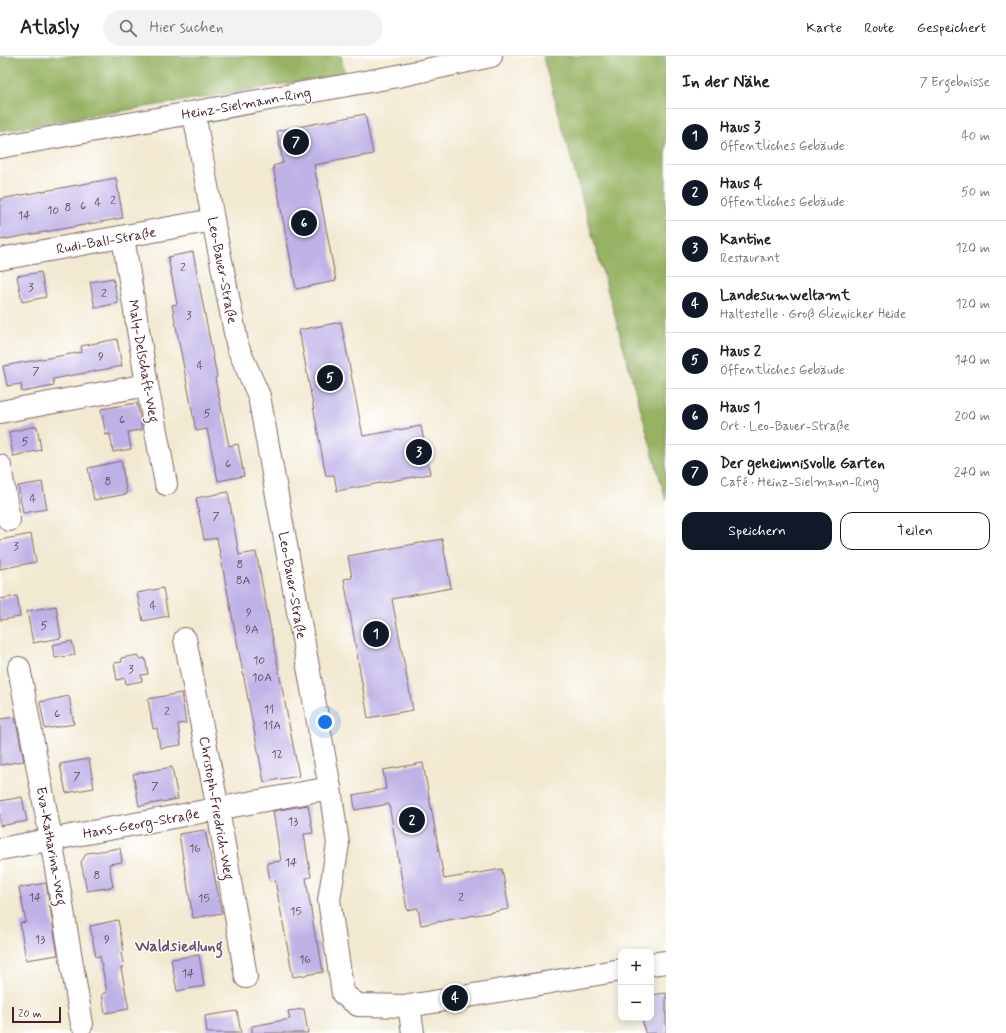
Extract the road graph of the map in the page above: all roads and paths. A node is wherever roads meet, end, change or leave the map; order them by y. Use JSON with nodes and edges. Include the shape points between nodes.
{"nodes":[{"id":1,"x":491,"y":56,"type":"edge"},
{"id":2,"x":194,"y":113,"type":"junction"},
{"id":3,"x":0,"y":147,"type":"edge"},
{"id":4,"x":212,"y":220,"type":"junction"},
{"id":5,"x":123,"y":236,"type":"junction"},
{"id":6,"x":0,"y":259,"type":"edge"},
{"id":7,"x":147,"y":385,"type":"junction"},
{"id":8,"x":0,"y":412,"type":"edge"},
{"id":9,"x":0,"y":466,"type":"edge"},
{"id":10,"x":166,"y":484,"type":"dead end"},
{"id":11,"x":9,"y":520,"type":"dead end"},
{"id":12,"x":185,"y":639,"type":"dead end"},
{"id":13,"x":19,"y":668,"type":"dead end"},
{"id":14,"x":330,"y":788,"type":"junction"},
{"id":15,"x":218,"y":809,"type":"junction"},
{"id":16,"x":51,"y":839,"type":"junction"},
{"id":17,"x":0,"y":849,"type":"edge"},
{"id":18,"x":666,"y":962,"type":"edge"},
{"id":19,"x":654,"y":964,"type":"edge"},
{"id":20,"x":618,"y":971,"type":"edge"},
{"id":21,"x":246,"y":978,"type":"dead end"},
{"id":22,"x":409,"y":1006,"type":"junction"},
{"id":23,"x":82,"y":1024,"type":"dead end"},
{"id":24,"x":413,"y":1033,"type":"edge"}],
"edges":[{"from":1,"to":2,"type":"street","name":"Heinz-Sielmann-Ring","via":[[398,76]]},
{"from":2,"to":3,"type":"street","name":"Heinz-Sielmann-Ring"},
{"from":2,"to":4,"type":"street","name":"Leo-Bauer-Straße"},
{"from":4,"to":5,"type":"street","name":"Rudi-Ball-Straße"},
{"from":4,"to":14,"type":"street","name":"Leo-Bauer-Straße","via":[[238,348],[259,396]]},
{"from":5,"to":6,"type":"street","name":"Rudi-Ball-Straße"},
{"from":5,"to":7,"type":"street","name":"Maly-Delschaft-Weg"},
{"from":7,"to":8,"type":"street"},
{"from":7,"to":10,"type":"street","name":"Maly-Delschaft-Weg"},
{"from":9,"to":11,"type":"street"},
{"from":12,"to":15,"type":"street","name":"Christoph-Friedrich-Weg"},
{"from":13,"to":16,"type":"street","name":"Eva-Katharina-Weg"},
{"from":14,"to":15,"type":"street","name":"Hans-Georg-Straße"},
{"from":14,"to":22,"type":"street","name":"Leo-Bauer-Straße","via":[[338,844],[329,900],[343,994],[358,1005]]},
{"from":15,"to":16,"type":"street","name":"Hans-Georg-Straße"},
{"from":15,"to":21,"type":"street","name":"Christoph-Friedrich-Weg"},
{"from":16,"to":17,"type":"street","name":"Hans-Georg-Straße"},
{"from":16,"to":23,"type":"street","name":"Eva-Katharina-Weg"},
{"from":18,"to":19,"type":"street"},
{"from":20,"to":22,"type":"street","name":"Leo-Bauer-Straße"},
{"from":22,"to":24,"type":"street"}]}
